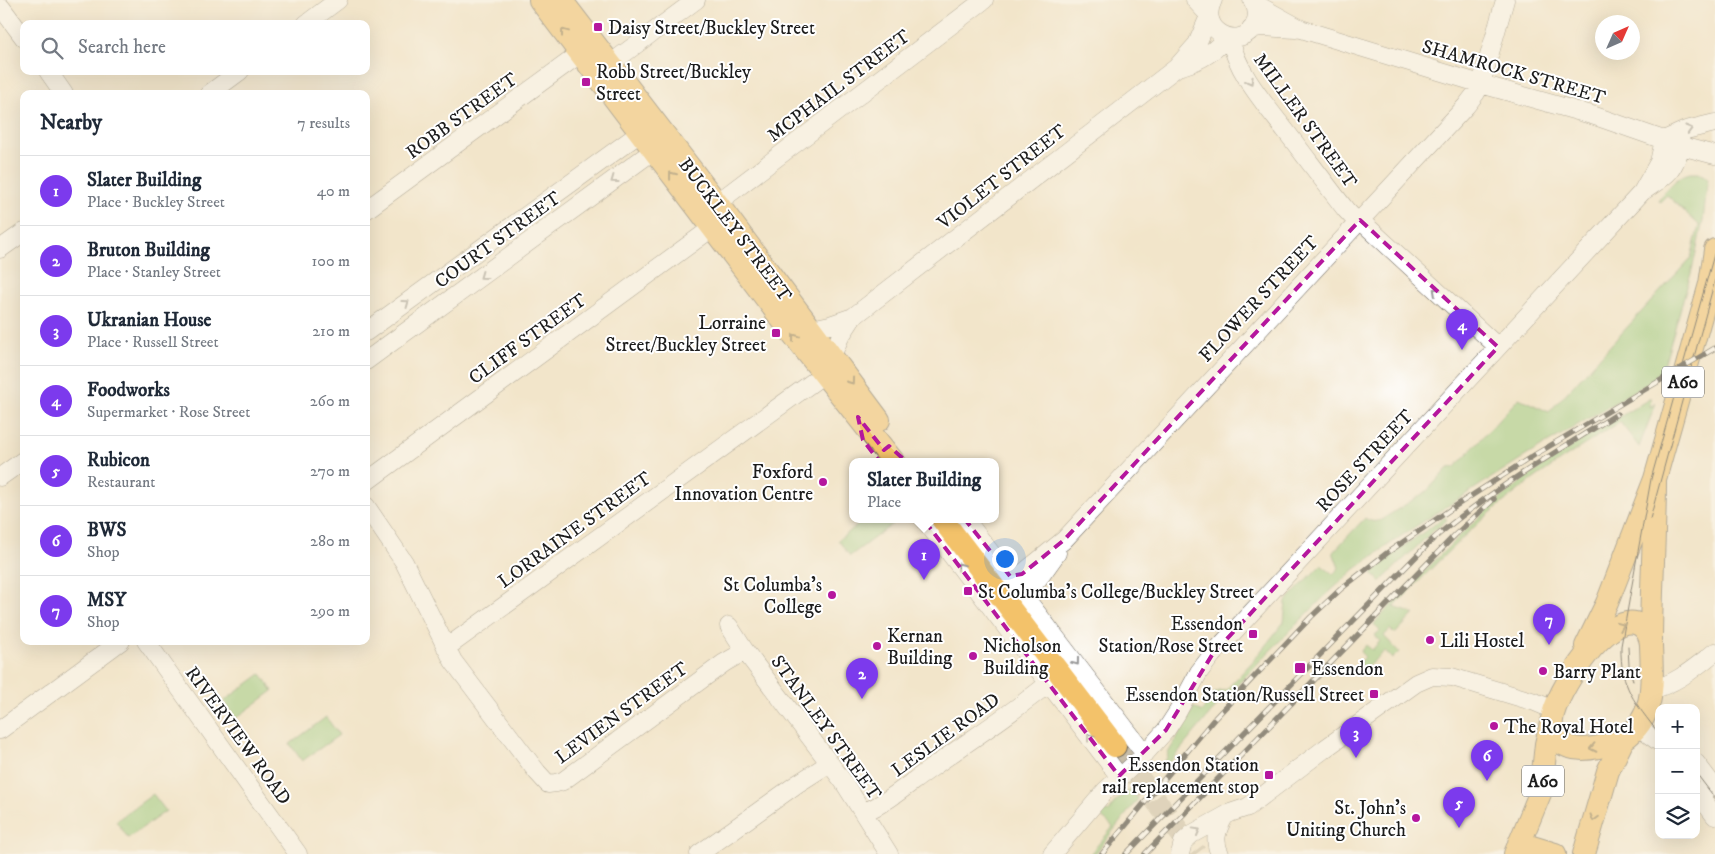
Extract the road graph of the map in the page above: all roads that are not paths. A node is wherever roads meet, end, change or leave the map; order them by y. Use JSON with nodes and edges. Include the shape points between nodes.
{"nodes":[{"id":1,"x":338,"y":0,"type":"edge"},
{"id":2,"x":540,"y":0,"type":"edge"},
{"id":3,"x":562,"y":0,"type":"edge"},
{"id":4,"x":696,"y":0,"type":"edge"},
{"id":5,"x":984,"y":0,"type":"edge"},
{"id":6,"x":1195,"y":0,"type":"edge"},
{"id":7,"x":1505,"y":0,"type":"edge"},
{"id":8,"x":1253,"y":1,"type":"edge"},
{"id":9,"x":4,"y":5,"type":"edge"},
{"id":10,"x":1211,"y":11,"type":"edge"},
{"id":11,"x":311,"y":20,"type":"edge"},
{"id":12,"x":1251,"y":29,"type":"junction"},
{"id":13,"x":1302,"y":29,"type":"junction"},
{"id":14,"x":20,"y":31,"type":"edge"},
{"id":15,"x":1228,"y":37,"type":"junction"},
{"id":16,"x":587,"y":48,"type":"junction"},
{"id":17,"x":1176,"y":68,"type":"junction"},
{"id":18,"x":603,"y":69,"type":"junction"},
{"id":19,"x":51,"y":75,"type":"edge"},
{"id":20,"x":235,"y":75,"type":"edge"},
{"id":21,"x":1481,"y":84,"type":"junction"},
{"id":22,"x":61,"y":90,"type":"edge"},
{"id":23,"x":214,"y":90,"type":"edge"},
{"id":24,"x":1715,"y":123,"type":"edge"},
{"id":25,"x":640,"y":133,"type":"junction"},
{"id":26,"x":1664,"y":140,"type":"junction"},
{"id":27,"x":1681,"y":146,"type":"junction"},
{"id":28,"x":653,"y":151,"type":"junction"},
{"id":29,"x":1715,"y":155,"type":"edge"},
{"id":30,"x":1642,"y":192,"type":"junction"},
{"id":31,"x":370,"y":207,"type":"edge"},
{"id":32,"x":714,"y":215,"type":"junction"},
{"id":33,"x":1359,"y":221,"type":"junction"},
{"id":34,"x":20,"y":235,"type":"edge"},
{"id":35,"x":0,"y":249,"type":"edge"},
{"id":36,"x":1715,"y":250,"type":"edge"},
{"id":37,"x":1713,"y":280,"type":"edge"},
{"id":38,"x":852,"y":317,"type":"junction"},
{"id":39,"x":370,"y":329,"type":"edge"},
{"id":40,"x":811,"y":329,"type":"junction"},
{"id":41,"x":1498,"y":347,"type":"junction"},
{"id":42,"x":370,"y":359,"type":"edge"},
{"id":43,"x":828,"y":365,"type":"junction"},
{"id":44,"x":858,"y":417,"type":"junction"},
{"id":45,"x":878,"y":458,"type":"edge"},
{"id":46,"x":891,"y":458,"type":"edge"},
{"id":47,"x":905,"y":458,"type":"edge"},
{"id":48,"x":20,"y":463,"type":"edge"},
{"id":49,"x":0,"y":477,"type":"edge"},
{"id":50,"x":370,"y":479,"type":"edge"},
{"id":51,"x":1655,"y":480,"type":"junction"},
{"id":52,"x":370,"y":512,"type":"edge"},
{"id":53,"x":927,"y":523,"type":"edge"},
{"id":54,"x":945,"y":523,"type":"edge"},
{"id":55,"x":968,"y":523,"type":"edge"},
{"id":56,"x":1064,"y":540,"type":"junction"},
{"id":57,"x":1010,"y":576,"type":"junction"},
{"id":58,"x":1025,"y":596,"type":"junction"},
{"id":59,"x":729,"y":626,"type":"dead end"},
{"id":60,"x":1651,"y":644,"type":"junction"},
{"id":61,"x":116,"y":645,"type":"edge"},
{"id":62,"x":149,"y":645,"type":"edge"},
{"id":63,"x":446,"y":648,"type":"junction"},
{"id":64,"x":745,"y":651,"type":"junction"},
{"id":65,"x":1715,"y":652,"type":"edge"},
{"id":66,"x":1572,"y":674,"type":"junction"},
{"id":67,"x":1049,"y":683,"type":"junction"},
{"id":68,"x":1653,"y":701,"type":"edge"},
{"id":69,"x":1554,"y":712,"type":"junction"},
{"id":70,"x":0,"y":730,"type":"edge"},
{"id":71,"x":1630,"y":733,"type":"junction"},
{"id":72,"x":1655,"y":741,"type":"edge"},
{"id":73,"x":1115,"y":746,"type":"tunnel mouth"},
{"id":74,"x":1145,"y":754,"type":"junction"},
{"id":75,"x":830,"y":763,"type":"junction"},
{"id":76,"x":1700,"y":768,"type":"edge"},
{"id":77,"x":1126,"y":771,"type":"junction"},
{"id":78,"x":1715,"y":788,"type":"edge"},
{"id":79,"x":1698,"y":794,"type":"edge"},
{"id":80,"x":864,"y":813,"type":"junction"},
{"id":81,"x":1715,"y":816,"type":"edge"},
{"id":82,"x":1224,"y":818,"type":"junction"},
{"id":83,"x":1517,"y":849,"type":"edge"},
{"id":84,"x":298,"y":854,"type":"edge"},
{"id":85,"x":699,"y":854,"type":"edge"},
{"id":86,"x":889,"y":854,"type":"edge"},
{"id":87,"x":1052,"y":854,"type":"edge"},
{"id":88,"x":1180,"y":854,"type":"edge"},
{"id":89,"x":1220,"y":854,"type":"edge"},
{"id":90,"x":1555,"y":854,"type":"edge"},
{"id":91,"x":1584,"y":854,"type":"edge"}],
"edges":[{"from":1,"to":11,"type":"street"},
{"from":16,"to":2,"type":"main road","name":"BUCKLEY STREET","one_way":true},
{"from":3,"to":16,"type":"main road","name":"BUCKLEY STREET"},
{"from":4,"to":18,"type":"street"},
{"from":5,"to":32,"type":"street","name":"MCPHAIL STREET"},
{"from":6,"to":10,"type":"street"},
{"from":7,"to":21,"type":"street","name":"FLOWER STREET"},
{"from":8,"to":12,"type":"street","via":[[1257,16]]},
{"from":8,"to":13,"type":"street","name":"SHAMROCK STREET"},
{"from":9,"to":14,"type":"street"},
{"from":10,"to":15,"type":"street","via":[[1213,27]]},
{"from":10,"to":17,"type":"street","name":"VIOLET STREET","via":[[1197,44]]},
{"from":12,"to":13,"type":"street","name":"SHAMROCK STREET"},
{"from":12,"to":15,"type":"street","name":"SHAMROCK STREET","via":[[1243,35]]},
{"from":13,"to":21,"type":"street","name":"SHAMROCK STREET"},
{"from":15,"to":17,"type":"street","name":"VIOLET STREET","via":[[1214,50]]},
{"from":15,"to":33,"type":"street","name":"MILLER STREET","one_way":true,"via":[[1236,61],[1255,91],[1346,210]]},
{"from":16,"to":18,"type":"main road","name":"BUCKLEY STREET"},
{"from":16,"to":31,"type":"street","name":"ROBB STREET"},
{"from":17,"to":38,"type":"street","name":"VIOLET STREET"},
{"from":18,"to":25,"type":"main road","name":"BUCKLEY STREET"},
{"from":18,"to":32,"type":"main road","name":"BUCKLEY STREET"},
{"from":19,"to":22,"type":"street"},
{"from":20,"to":23,"type":"street"},
{"from":21,"to":26,"type":"street","name":"SHAMROCK STREET","via":[[1595,116]]},
{"from":21,"to":33,"type":"street","name":"FLOWER STREET","via":[[1465,108]]},
{"from":26,"to":24,"type":"street","one_way":true,"via":[[1686,130]]},
{"from":25,"to":28,"type":"main road","name":"BUCKLEY STREET"},
{"from":39,"to":25,"type":"street","name":"COURT STREET","one_way":true},
{"from":26,"to":27,"type":"street","name":"SHAMROCK STREET"},
{"from":26,"to":30,"type":"street","name":"ROSE STREET","via":[[1658,165]]},
{"from":27,"to":29,"type":"street","name":"SHAMROCK STREET"},
{"from":27,"to":30,"type":"street","name":"ROSE STREET","via":[[1671,171]]},
{"from":32,"to":28,"type":"main road","name":"BUCKLEY STREET","one_way":true},
{"from":28,"to":42,"type":"street","name":"COURT STREET","one_way":true},
{"from":30,"to":41,"type":"street","name":"ROSE STREET"},
{"from":32,"to":40,"type":"main road","name":"BUCKLEY STREET"},
{"from":43,"to":32,"type":"main road","name":"BUCKLEY STREET","one_way":true},
{"from":32,"to":50,"type":"street","name":"CLIFF STREET"},
{"from":41,"to":33,"type":"street","name":"MILLER STREET","one_way":true},
{"from":33,"to":56,"type":"street","name":"FLOWER STREET"},
{"from":34,"to":35,"type":"street"},
{"from":36,"to":37,"type":"main road","number":"A60"},
{"from":37,"to":51,"type":"main road","number":"A60"},
{"from":38,"to":40,"type":"street","name":"VIOLET STREET"},
{"from":38,"to":43,"type":"street","name":"VIOLET STREET"},
{"from":40,"to":43,"type":"main road","name":"BUCKLEY STREET"},
{"from":41,"to":74,"type":"street","name":"ROSE STREET","via":[[1212,655],[1172,721]]},
{"from":43,"to":44,"type":"main road","name":"BUCKLEY STREET"},
{"from":43,"to":47,"type":"main road","name":"BUCKLEY STREET","one_way":true},
{"from":43,"to":63,"type":"street","name":"LORRAINE STREET"},
{"from":44,"to":45,"type":"street","name":"BUCKLEY STREET","via":[[860,436]]},
{"from":44,"to":46,"type":"main road","name":"BUCKLEY STREET"},
{"from":48,"to":49,"type":"street"},
{"from":51,"to":60,"type":"main road","number":"A60"},
{"from":51,"to":66,"type":"main road","number":"A60","via":[[1607,603]]},
{"from":52,"to":63,"type":"street","name":"LEVIEN STREET","via":[[404,562]]},
{"from":67,"to":53,"type":"street","one_way":true},
{"from":54,"to":73,"type":"main road"},
{"from":55,"to":57,"type":"street"},
{"from":56,"to":57,"type":"street","name":"FLOWER STREET","via":[[1022,574]]},
{"from":56,"to":58,"type":"street","name":"FLOWER STREET"},
{"from":57,"to":58,"type":"street"},
{"from":58,"to":74,"type":"street","one_way":true},
{"from":59,"to":64,"type":"street","name":"STANLEY STREET"},
{"from":66,"to":60,"type":"main road","number":"A60","one_way":true,"via":[[1597,644],[1620,625],[1632,622],[1640,625]]},
{"from":60,"to":68,"type":"main road","number":"A60"},
{"from":61,"to":70,"type":"street"},
{"from":62,"to":84,"type":"street","name":"RIVERVIEW ROAD"},
{"from":63,"to":64,"type":"street","name":"LEVIEN STREET","via":[[463,676],[548,784],[563,781]]},
{"from":64,"to":75,"type":"street","name":"STANLEY STREET"},
{"from":65,"to":68,"type":"street","via":[[1668,685]]},
{"from":66,"to":69,"type":"main road","number":"A60"},
{"from":77,"to":67,"type":"street","one_way":true},
{"from":67,"to":80,"type":"street","name":"LESLIE ROAD","via":[[899,794]]},
{"from":68,"to":71,"type":"main road","number":"A60"},
{"from":71,"to":69,"type":"main road","number":"A60","one_way":true,"via":[[1587,749],[1571,748],[1556,736],[1552,725]]},
{"from":69,"to":82,"type":"street","via":[[1535,702],[1452,677],[1424,679],[1343,734],[1248,807]]},
{"from":69,"to":83,"type":"main road","number":"A60","via":[[1546,744],[1541,791]]},
{"from":71,"to":72,"type":"street"},
{"from":71,"to":91,"type":"main road","number":"A60","one_way":true,"via":[[1608,771]]},
{"from":74,"to":77,"type":"street","name":"ROSE STREET"},
{"from":75,"to":80,"type":"street","name":"STANLEY STREET"},
{"from":75,"to":85,"type":"street"},
{"from":76,"to":78,"type":"street"},
{"from":77,"to":87,"type":"street","name":"ROSE STREET"},
{"from":79,"to":81,"type":"street"},
{"from":80,"to":86,"type":"street","name":"STANLEY STREET"},
{"from":88,"to":82,"type":"street","one_way":true,"via":[[1187,837]]},
{"from":82,"to":89,"type":"street","via":[[1216,835]]},
{"from":83,"to":90,"type":"main road"}]}
